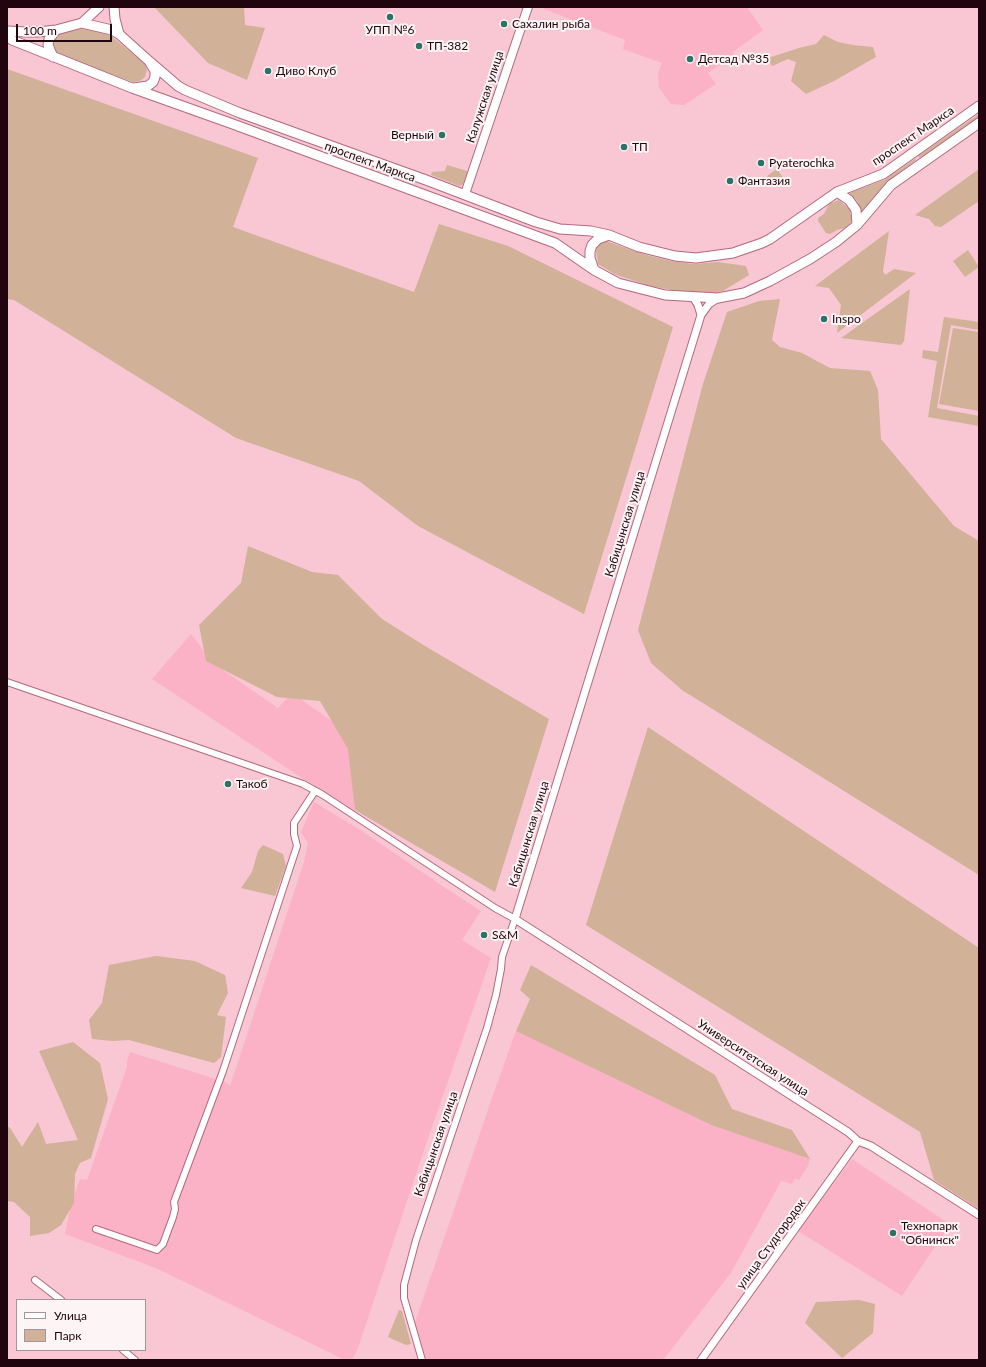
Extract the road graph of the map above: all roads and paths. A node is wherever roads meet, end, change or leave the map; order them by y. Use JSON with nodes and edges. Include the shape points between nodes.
{"nodes":[{"id":1,"x":99,"y":7,"type":"edge"},
{"id":2,"x":114,"y":7,"type":"edge"},
{"id":3,"x":528,"y":7,"type":"edge"},
{"id":4,"x":82,"y":23,"type":"junction"},
{"id":5,"x":7,"y":30,"type":"edge"},
{"id":6,"x":56,"y":30,"type":"junction"},
{"id":7,"x":119,"y":34,"type":"junction"},
{"id":8,"x":7,"y":36,"type":"edge"},
{"id":9,"x":53,"y":57,"type":"junction"},
{"id":10,"x":150,"y":62,"type":"junction"},
{"id":11,"x":132,"y":88,"type":"junction"},
{"id":12,"x":979,"y":106,"type":"edge"},
{"id":13,"x":979,"y":123,"type":"edge"},
{"id":14,"x":837,"y":192,"type":"junction"},
{"id":15,"x":465,"y":194,"type":"junction"},
{"id":16,"x":459,"y":208,"type":"junction"},
{"id":17,"x":857,"y":225,"type":"junction"},
{"id":18,"x":609,"y":235,"type":"junction"},
{"id":19,"x":594,"y":270,"type":"junction"},
{"id":20,"x":693,"y":297,"type":"junction"},
{"id":21,"x":718,"y":298,"type":"junction"},
{"id":22,"x":701,"y":316,"type":"junction"},
{"id":23,"x":7,"y":682,"type":"edge"},
{"id":24,"x":315,"y":791,"type":"junction"},
{"id":25,"x":515,"y":919,"type":"junction"},
{"id":26,"x":858,"y":1141,"type":"junction"},
{"id":27,"x":979,"y":1215,"type":"edge"},
{"id":28,"x":96,"y":1229,"type":"dead end"},
{"id":29,"x":36,"y":1280,"type":"dead end"},
{"id":30,"x":60,"y":1299,"type":"edge"},
{"id":31,"x":124,"y":1351,"type":"edge"},
{"id":32,"x":135,"y":1360,"type":"edge"},
{"id":33,"x":422,"y":1360,"type":"edge"},
{"id":34,"x":701,"y":1360,"type":"edge"}],
"edges":[{"from":1,"to":4,"type":"main road"},
{"from":2,"to":7,"type":"main road"},
{"from":3,"to":15,"type":"main road","name":"Калужская улица"},
{"from":4,"to":6,"type":"main road"},
{"from":4,"to":7,"type":"main road"},
{"from":5,"to":6,"type":"main road"},
{"from":6,"to":9,"type":"main road","via":[[48,45]]},
{"from":7,"to":10,"type":"main road","name":"проспект Маркса"},
{"from":8,"to":9,"type":"main road","name":"проспект Маркса"},
{"from":9,"to":11,"type":"main road","name":"проспект Маркса"},
{"from":10,"to":11,"type":"main road","via":[[155,77],[152,82],[148,86]]},
{"from":10,"to":15,"type":"main road","name":"проспект Маркса","via":[[185,90],[240,113]]},
{"from":11,"to":16,"type":"main road","name":"проспект Маркса"},
{"from":12,"to":14,"type":"main road","name":"проспект Маркса","via":[[883,174]]},
{"from":13,"to":17,"type":"main road","name":"проспект Маркса","via":[[891,185]]},
{"from":14,"to":17,"type":"main road","via":[[849,200],[856,210]]},
{"from":14,"to":18,"type":"main road","name":"проспект Маркса","via":[[762,243],[733,253],[696,258],[675,256]]},
{"from":15,"to":16,"type":"main road"},
{"from":15,"to":18,"type":"main road","name":"проспект Маркса","via":[[560,229]]},
{"from":16,"to":19,"type":"main road","name":"проспект Маркса","via":[[555,243]]},
{"from":17,"to":21,"type":"main road","name":"проспект Маркса","via":[[810,259],[770,281],[744,293]]},
{"from":18,"to":19,"type":"main road","via":[[598,239],[592,245],[590,258]]},
{"from":19,"to":20,"type":"main road","name":"проспект Маркса","via":[[618,283],[665,295]]},
{"from":20,"to":21,"type":"main road","name":"проспект Маркса"},
{"from":20,"to":22,"type":"street"},
{"from":21,"to":22,"type":"street","via":[[708,304]]},
{"from":22,"to":25,"type":"street","name":"Кабицынская улица"},
{"from":23,"to":24,"type":"street","via":[[304,784]]},
{"from":24,"to":25,"type":"street"},
{"from":24,"to":28,"type":"street","via":[[294,823],[297,846],[223,1071],[174,1202],[173,1217],[163,1244],[157,1250]]},
{"from":25,"to":26,"type":"street","name":"Университетская улица","via":[[848,1132]]},
{"from":25,"to":33,"type":"street","name":"Кабицынская улица","via":[[502,957],[496,996],[487,1028],[418,1233],[404,1285],[404,1298]]},
{"from":26,"to":27,"type":"street","name":"Университетская улица","via":[[871,1146]]},
{"from":26,"to":34,"type":"street","name":"улица Студгородок"},
{"from":29,"to":30,"type":"street"},
{"from":31,"to":32,"type":"street"}]}
